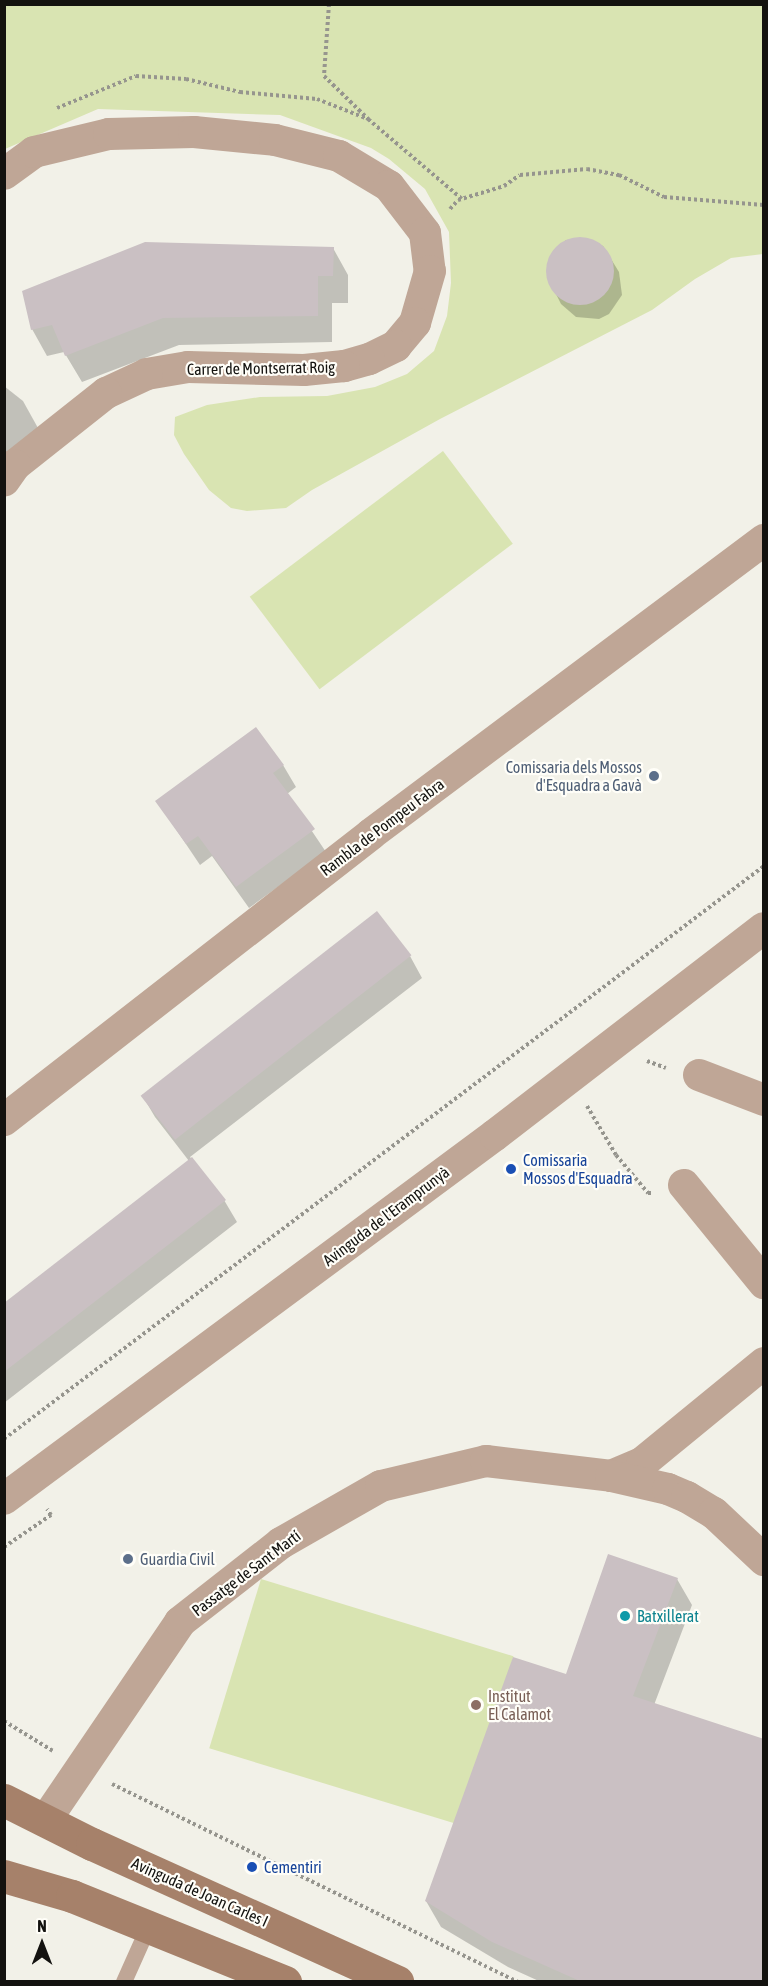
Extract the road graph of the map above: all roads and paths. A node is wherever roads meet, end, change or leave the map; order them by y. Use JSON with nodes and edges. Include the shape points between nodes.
{"nodes":[{"id":1,"x":329,"y":4,"type":"edge"},
{"id":2,"x":4,"y":174,"type":"edge"},
{"id":3,"x":462,"y":199,"type":"junction"},
{"id":4,"x":764,"y":205,"type":"edge"},
{"id":5,"x":426,"y":233,"type":"junction"},
{"id":6,"x":4,"y":482,"type":"edge"},
{"id":7,"x":764,"y":540,"type":"edge"},
{"id":8,"x":764,"y":866,"type":"edge"},
{"id":9,"x":764,"y":928,"type":"edge"},
{"id":10,"x":699,"y":1075,"type":"dead end"},
{"id":11,"x":764,"y":1100,"type":"edge"},
{"id":12,"x":4,"y":1120,"type":"edge"},
{"id":13,"x":596,"y":1120,"type":"dead end"},
{"id":14,"x":616,"y":1155,"type":"dead end"},
{"id":15,"x":684,"y":1185,"type":"dead end"},
{"id":16,"x":764,"y":1283,"type":"edge"},
{"id":17,"x":764,"y":1363,"type":"edge"},
{"id":18,"x":4,"y":1439,"type":"edge"},
{"id":19,"x":611,"y":1476,"type":"junction"},
{"id":20,"x":4,"y":1499,"type":"edge"},
{"id":21,"x":46,"y":1509,"type":"dead end"},
{"id":22,"x":4,"y":1548,"type":"edge"},
{"id":23,"x":764,"y":1560,"type":"edge"},
{"id":24,"x":120,"y":1788,"type":"dead end"},
{"id":25,"x":4,"y":1800,"type":"edge"},
{"id":26,"x":45,"y":1821,"type":"junction"},
{"id":27,"x":4,"y":1876,"type":"edge"},
{"id":28,"x":149,"y":1926,"type":"junction"},
{"id":29,"x":124,"y":1982,"type":"edge"},
{"id":30,"x":285,"y":1982,"type":"edge"},
{"id":31,"x":397,"y":1982,"type":"edge"},
{"id":32,"x":518,"y":1982,"type":"edge"}],
"edges":[{"from":1,"to":3,"type":"path","via":[[324,76]]},
{"from":2,"to":5,"type":"street","via":[[34,152],[109,134],[194,132],[275,140],[339,156],[367,170],[389,186]]},
{"from":3,"to":4,"type":"path","via":[[504,186],[520,175],[587,169],[619,175],[664,197]]},
{"from":3,"to":5,"type":"path"},
{"from":5,"to":6,"type":"street","name":"Carrer de Montserrat Roig","via":[[430,271],[424,296],[415,323],[396,346],[344,366],[304,370],[188,367],[147,374],[106,393],[15,465]]},
{"from":7,"to":12,"type":"street","name":"Rambla de Pompeu Fabra","via":[[371,834]]},
{"from":8,"to":18,"type":"path"},
{"from":9,"to":20,"type":"street","name":"Avinguda de l'Eramprunyà","via":[[495,1135]]},
{"from":10,"to":11,"type":"street"},
{"from":13,"to":14,"type":"path"},
{"from":15,"to":16,"type":"street"},
{"from":17,"to":19,"type":"street","via":[[642,1463]]},
{"from":19,"to":23,"type":"street","name":"Passatge de Sant Martí","via":[[687,1497],[714,1513]]},
{"from":19,"to":26,"type":"street","name":"Passatge de Sant Martí","via":[[486,1461],[381,1486],[281,1543],[180,1622]]},
{"from":21,"to":22,"type":"path","via":[[51,1515]]},
{"from":24,"to":32,"type":"path"},
{"from":25,"to":26,"type":"main road","name":"Avinguda de Joan Carles I"},
{"from":26,"to":31,"type":"main road","name":"Avinguda de Joan Carles I"},
{"from":27,"to":28,"type":"main road","via":[[72,1896]]},
{"from":28,"to":29,"type":"lane"},
{"from":28,"to":30,"type":"main road"}]}
